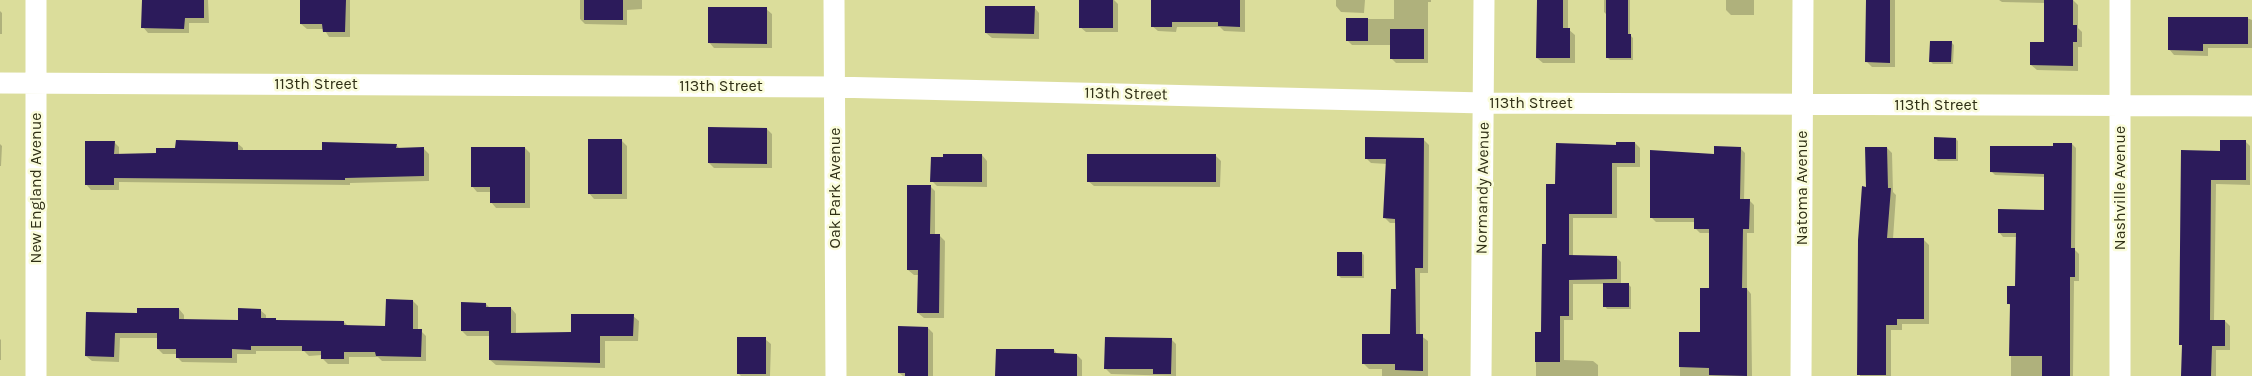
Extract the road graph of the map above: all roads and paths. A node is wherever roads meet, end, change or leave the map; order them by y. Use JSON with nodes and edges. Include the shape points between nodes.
{"nodes":[{"id":1,"x":36,"y":0,"type":"edge"},
{"id":2,"x":834,"y":0,"type":"edge"},
{"id":3,"x":1484,"y":0,"type":"edge"},
{"id":4,"x":1804,"y":0,"type":"edge"},
{"id":5,"x":2120,"y":0,"type":"edge"},
{"id":6,"x":0,"y":83,"type":"edge"},
{"id":7,"x":36,"y":83,"type":"junction"},
{"id":8,"x":834,"y":87,"type":"junction"},
{"id":9,"x":1484,"y":103,"type":"junction"},
{"id":10,"x":1802,"y":104,"type":"junction"},
{"id":11,"x":2120,"y":106,"type":"junction"},
{"id":12,"x":2252,"y":106,"type":"edge"},
{"id":13,"x":36,"y":376,"type":"edge"},
{"id":14,"x":836,"y":376,"type":"edge"},
{"id":15,"x":1481,"y":376,"type":"edge"},
{"id":16,"x":1801,"y":376,"type":"edge"},
{"id":17,"x":2120,"y":376,"type":"edge"}],
"edges":[{"from":1,"to":7,"type":"street","name":"New England Avenue"},
{"from":2,"to":8,"type":"street","name":"Oak Park Avenue"},
{"from":3,"to":9,"type":"street","name":"Normandy Avenue"},
{"from":4,"to":10,"type":"street","name":"Natoma Avenue"},
{"from":5,"to":11,"type":"street","name":"Nashville Avenue"},
{"from":6,"to":7,"type":"street","name":"113th Street"},
{"from":7,"to":8,"type":"street","name":"113th Street"},
{"from":7,"to":13,"type":"street","name":"New England Avenue"},
{"from":8,"to":9,"type":"street","name":"113th Street"},
{"from":8,"to":14,"type":"street","name":"Oak Park Avenue"},
{"from":9,"to":10,"type":"street","name":"113th Street"},
{"from":9,"to":15,"type":"street","name":"Normandy Avenue"},
{"from":10,"to":11,"type":"street","name":"113th Street"},
{"from":10,"to":16,"type":"street","name":"Natoma Avenue"},
{"from":11,"to":12,"type":"street","name":"113th Street"},
{"from":11,"to":17,"type":"street","name":"Nashville Avenue"}]}
